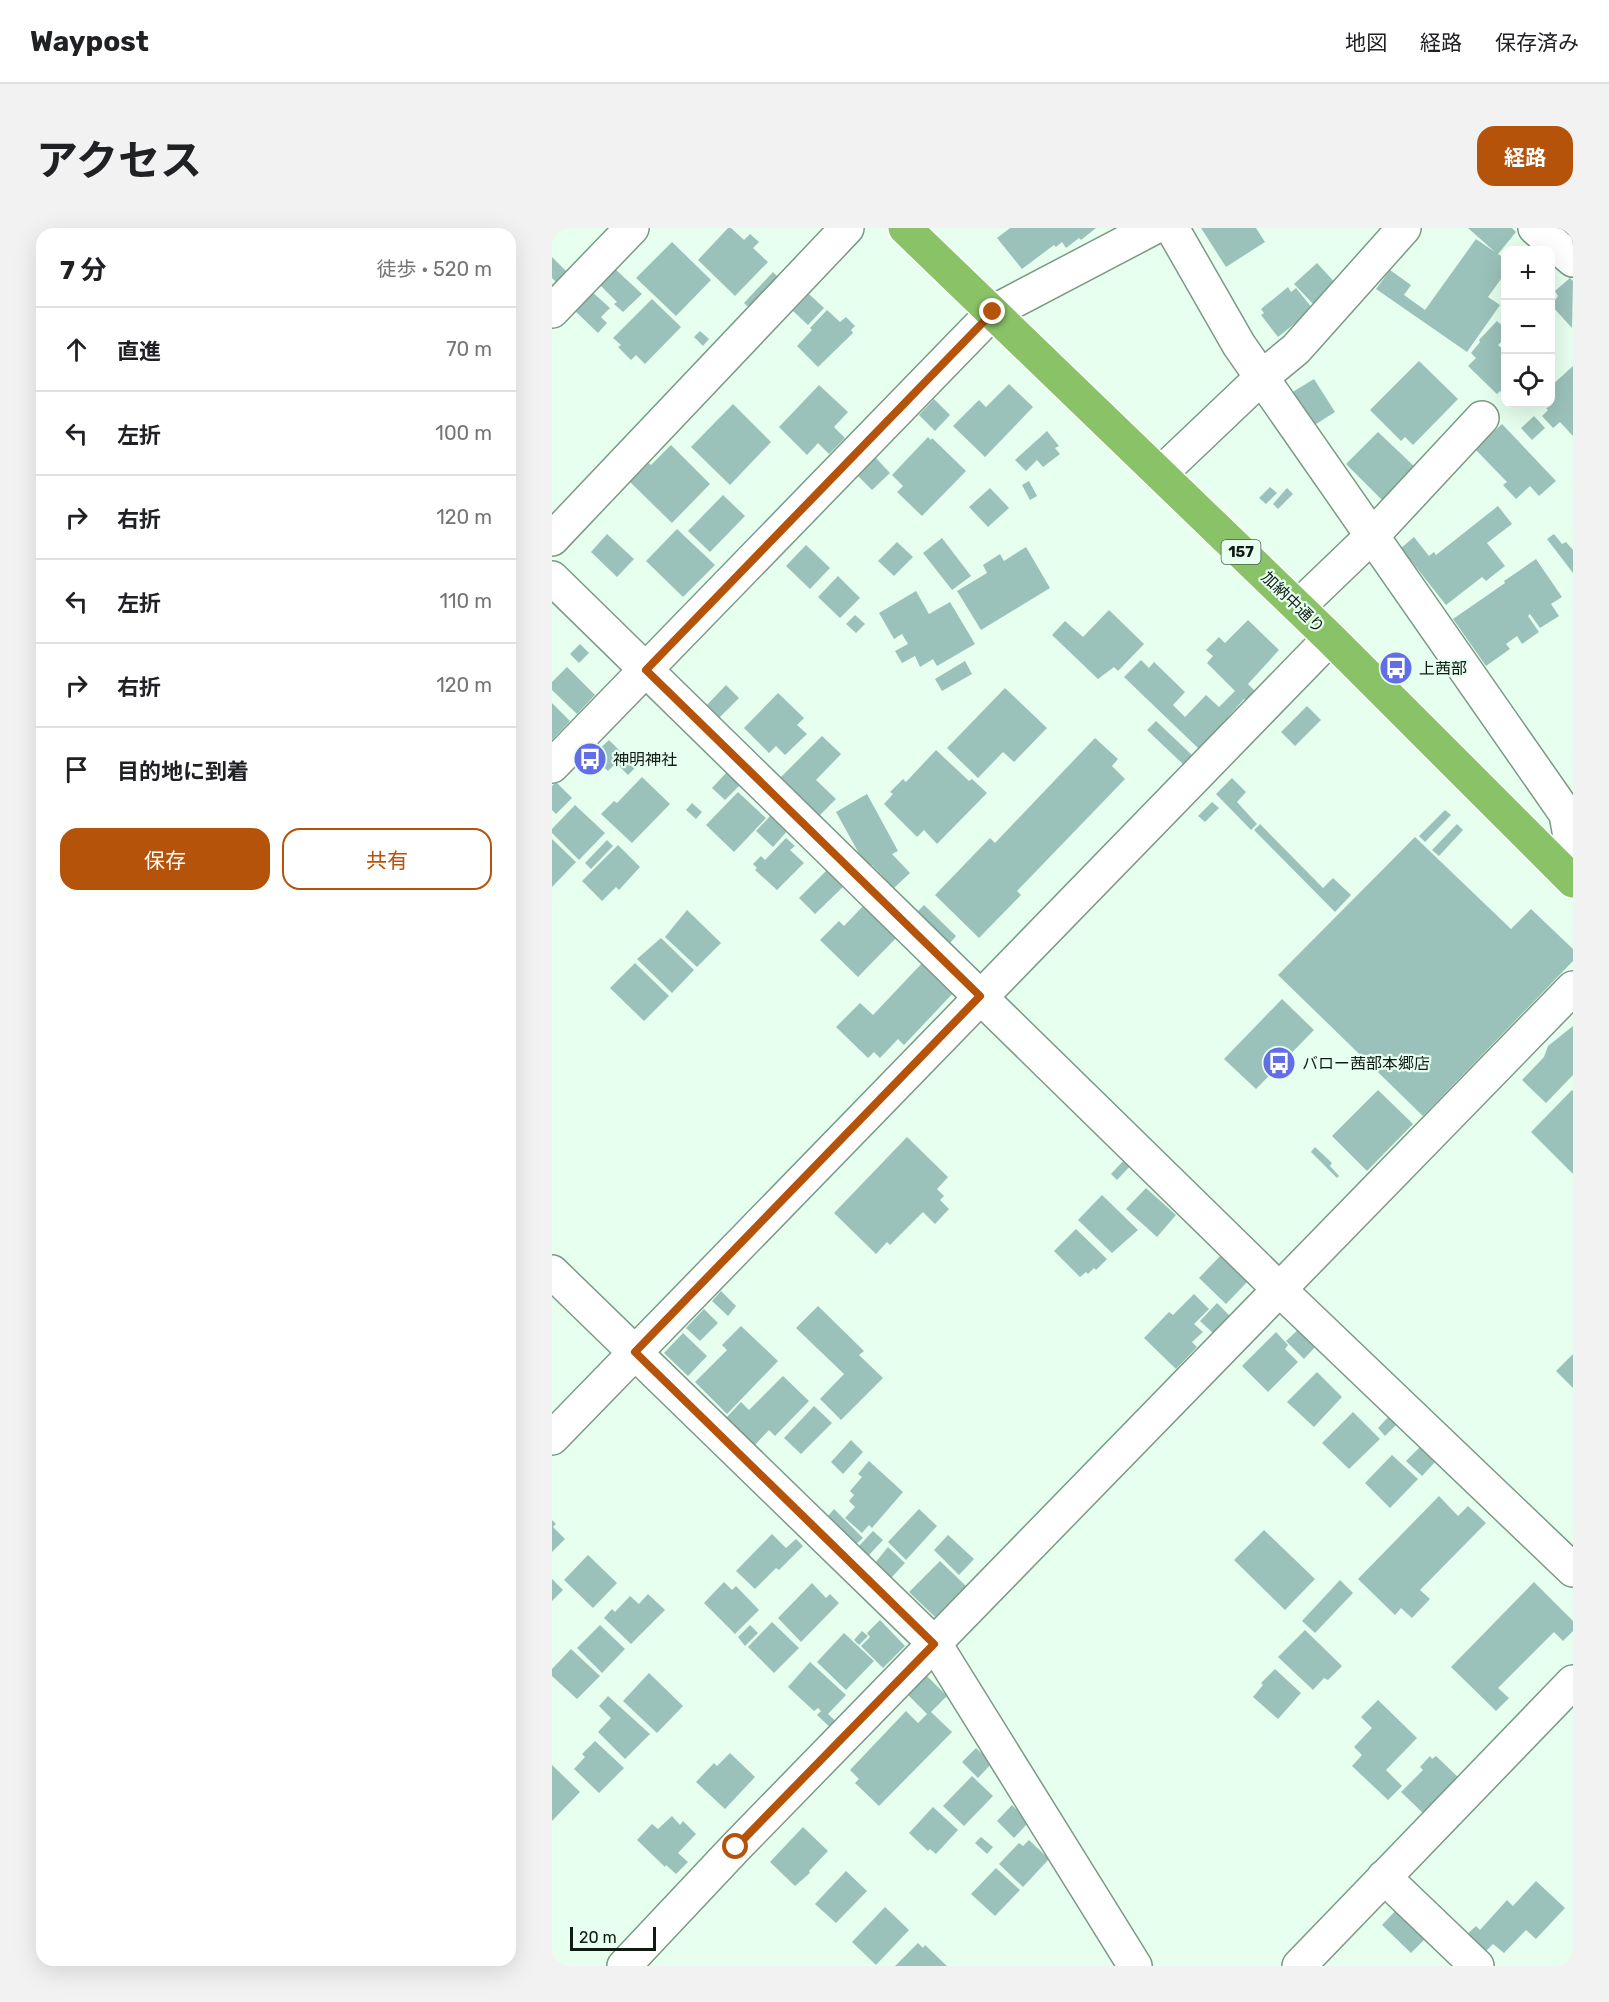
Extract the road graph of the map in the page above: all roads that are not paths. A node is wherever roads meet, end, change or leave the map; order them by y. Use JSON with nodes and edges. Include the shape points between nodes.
{"nodes":[{"id":1,"x":632,"y":228,"type":"edge"},
{"id":2,"x":847,"y":228,"type":"edge"},
{"id":3,"x":905,"y":228,"type":"edge"},
{"id":4,"x":1153,"y":228,"type":"edge"},
{"id":5,"x":1172,"y":228,"type":"edge"},
{"id":6,"x":1404,"y":228,"type":"edge"},
{"id":7,"x":1535,"y":228,"type":"edge"},
{"id":8,"x":1573,"y":260,"type":"edge"},
{"id":9,"x":552,"y":311,"type":"edge"},
{"id":10,"x":993,"y":312,"type":"junction"},
{"id":11,"x":1262,"y":377,"type":"junction"},
{"id":12,"x":1482,"y":418,"type":"dead end"},
{"id":13,"x":1160,"y":474,"type":"junction"},
{"id":14,"x":1373,"y":535,"type":"junction"},
{"id":15,"x":552,"y":538,"type":"edge"},
{"id":16,"x":552,"y":578,"type":"edge"},
{"id":17,"x":1298,"y":607,"type":"junction"},
{"id":18,"x":1330,"y":638,"type":"junction"},
{"id":19,"x":646,"y":670,"type":"junction"},
{"id":20,"x":552,"y":766,"type":"edge"},
{"id":21,"x":1566,"y":874,"type":"edge"},
{"id":22,"x":1573,"y":988,"type":"edge"},
{"id":23,"x":980,"y":996,"type":"junction"},
{"id":24,"x":552,"y":1272,"type":"edge"},
{"id":25,"x":1280,"y":1290,"type":"junction"},
{"id":26,"x":635,"y":1352,"type":"junction"},
{"id":27,"x":552,"y":1438,"type":"edge"},
{"id":28,"x":1573,"y":1570,"type":"edge"},
{"id":29,"x":934,"y":1644,"type":"junction"},
{"id":30,"x":1573,"y":1682,"type":"edge"},
{"id":31,"x":1384,"y":1877,"type":"junction"},
{"id":32,"x":624,"y":1966,"type":"edge"},
{"id":33,"x":1136,"y":1966,"type":"edge"},
{"id":34,"x":1299,"y":1966,"type":"edge"},
{"id":35,"x":1477,"y":1966,"type":"edge"}],
"edges":[{"from":1,"to":9,"type":"street"},
{"from":2,"to":15,"type":"street"},
{"from":3,"to":10,"type":"highway","name":"加納中通り","number":"157"},
{"from":4,"to":10,"type":"street"},
{"from":5,"to":11,"type":"street","via":[[1239,345]]},
{"from":6,"to":11,"type":"street","via":[[1296,349]]},
{"from":7,"to":8,"type":"street"},
{"from":10,"to":13,"type":"highway","name":"加納中通り","number":"157"},
{"from":10,"to":19,"type":"street"},
{"from":11,"to":13,"type":"street"},
{"from":11,"to":14,"type":"street"},
{"from":12,"to":14,"type":"street"},
{"from":13,"to":17,"type":"highway","name":"加納中通り","number":"157"},
{"from":14,"to":17,"type":"street"},
{"from":14,"to":21,"type":"street","via":[[1566,814],[1571,842]]},
{"from":16,"to":19,"type":"street"},
{"from":17,"to":18,"type":"highway","name":"加納中通り","number":"157"},
{"from":18,"to":21,"type":"highway","name":"加納中通り","number":"157"},
{"from":18,"to":23,"type":"street"},
{"from":19,"to":20,"type":"street"},
{"from":19,"to":23,"type":"street"},
{"from":22,"to":25,"type":"street"},
{"from":23,"to":25,"type":"street"},
{"from":23,"to":26,"type":"street"},
{"from":24,"to":26,"type":"street"},
{"from":25,"to":28,"type":"street"},
{"from":25,"to":29,"type":"street"},
{"from":26,"to":27,"type":"street"},
{"from":26,"to":29,"type":"street"},
{"from":29,"to":32,"type":"street"},
{"from":29,"to":33,"type":"street"},
{"from":30,"to":31,"type":"street"},
{"from":31,"to":34,"type":"street"},
{"from":31,"to":35,"type":"street"}]}
